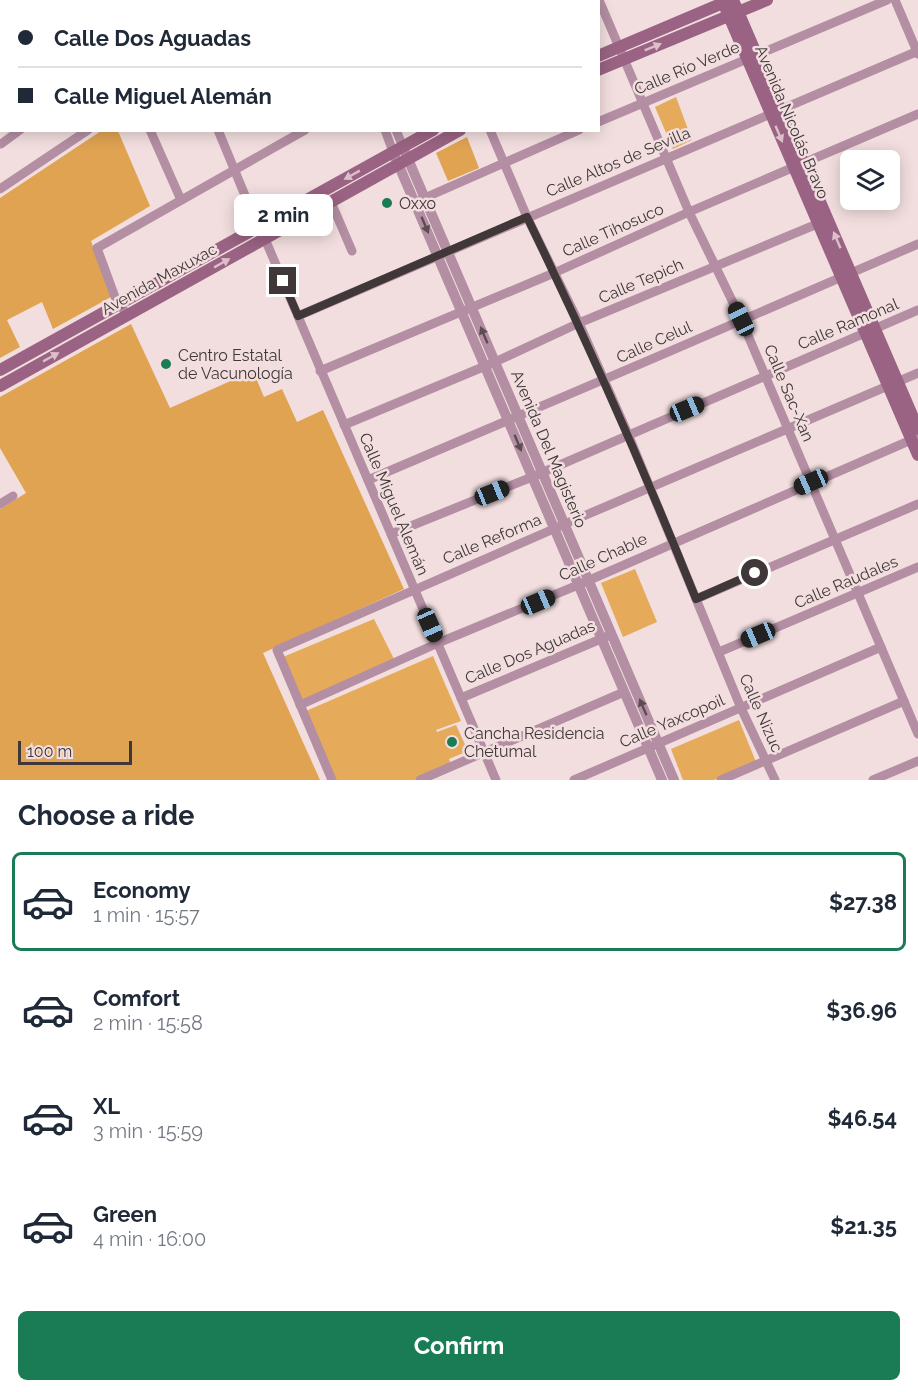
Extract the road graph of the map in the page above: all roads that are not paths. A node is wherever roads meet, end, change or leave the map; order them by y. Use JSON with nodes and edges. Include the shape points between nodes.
{"nodes":[{"id":1,"x":767,"y":0,"type":"edge"},
{"id":2,"x":887,"y":0,"type":"edge"},
{"id":3,"x":895,"y":0,"type":"edge"},
{"id":4,"x":600,"y":4,"type":"edge"},
{"id":5,"x":729,"y":5,"type":"edge"},
{"id":6,"x":918,"y":52,"type":"edge"},
{"id":7,"x":622,"y":53,"type":"junction"},
{"id":8,"x":600,"y":56,"type":"edge"},
{"id":9,"x":752,"y":57,"type":"junction"},
{"id":10,"x":600,"y":69,"type":"edge"},
{"id":11,"x":644,"y":103,"type":"junction"},
{"id":12,"x":776,"y":112,"type":"junction"},
{"id":13,"x":918,"y":114,"type":"edge"},
{"id":14,"x":600,"y":121,"type":"edge"},
{"id":15,"x":17,"y":132,"type":"edge"},
{"id":16,"x":85,"y":132,"type":"edge"},
{"id":17,"x":151,"y":132,"type":"edge"},
{"id":18,"x":219,"y":132,"type":"edge"},
{"id":19,"x":302,"y":132,"type":"edge"},
{"id":20,"x":386,"y":132,"type":"edge"},
{"id":21,"x":396,"y":132,"type":"edge"},
{"id":22,"x":430,"y":132,"type":"edge"},
{"id":23,"x":456,"y":132,"type":"edge"},
{"id":24,"x":491,"y":132,"type":"edge"},
{"id":25,"x":574,"y":132,"type":"edge"},
{"id":26,"x":1,"y":144,"type":"edge"},
{"id":27,"x":398,"y":150,"type":"junction"},
{"id":28,"x":666,"y":157,"type":"junction"},
{"id":29,"x":404,"y":162,"type":"junction"},
{"id":30,"x":504,"y":163,"type":"junction"},
{"id":31,"x":799,"y":165,"type":"junction"},
{"id":32,"x":235,"y":171,"type":"junction"},
{"id":33,"x":0,"y":189,"type":"edge"},
{"id":34,"x":181,"y":200,"type":"junction"},
{"id":35,"x":420,"y":200,"type":"junction"},
{"id":36,"x":331,"y":202,"type":"junction"},
{"id":37,"x":689,"y":212,"type":"junction"},
{"id":38,"x":527,"y":217,"type":"junction"},
{"id":39,"x":823,"y":222,"type":"junction"},
{"id":40,"x":258,"y":227,"type":"junction"},
{"id":41,"x":265,"y":239,"type":"junction"},
{"id":42,"x":918,"y":244,"type":"edge"},
{"id":43,"x":352,"y":251,"type":"dead end"},
{"id":44,"x":443,"y":254,"type":"junction"},
{"id":45,"x":715,"y":266,"type":"junction"},
{"id":46,"x":554,"y":273,"type":"junction"},
{"id":47,"x":846,"y":275,"type":"junction"},
{"id":48,"x":119,"y":304,"type":"junction"},
{"id":49,"x":467,"y":309,"type":"junction"},
{"id":50,"x":918,"y":310,"type":"edge"},
{"id":51,"x":127,"y":315,"type":"junction"},
{"id":52,"x":298,"y":316,"type":"junction"},
{"id":53,"x":741,"y":319,"type":"junction"},
{"id":54,"x":579,"y":323,"type":"junction"},
{"id":55,"x":870,"y":331,"type":"junction"},
{"id":56,"x":490,"y":364,"type":"junction"},
{"id":57,"x":0,"y":370,"type":"edge"},
{"id":58,"x":320,"y":371,"type":"junction"},
{"id":59,"x":918,"y":373,"type":"edge"},
{"id":60,"x":766,"y":376,"type":"junction"},
{"id":61,"x":603,"y":381,"type":"junction"},
{"id":62,"x":893,"y":383,"type":"junction"},
{"id":63,"x":0,"y":386,"type":"edge"},
{"id":64,"x":514,"y":419,"type":"junction"},
{"id":65,"x":344,"y":425,"type":"junction"},
{"id":66,"x":789,"y":428,"type":"junction"},
{"id":67,"x":628,"y":434,"type":"junction"},
{"id":68,"x":916,"y":435,"type":"edge"},
{"id":69,"x":918,"y":455,"type":"edge"},
{"id":70,"x":537,"y":474,"type":"junction"},
{"id":71,"x":368,"y":480,"type":"junction"},
{"id":72,"x":811,"y":482,"type":"junction"},
{"id":73,"x":651,"y":489,"type":"junction"},
{"id":74,"x":13,"y":496,"type":"dead end"},
{"id":75,"x":0,"y":504,"type":"edge"},
{"id":76,"x":918,"y":504,"type":"edge"},
{"id":77,"x":560,"y":526,"type":"junction"},
{"id":78,"x":391,"y":534,"type":"junction"},
{"id":79,"x":834,"y":539,"type":"junction"},
{"id":80,"x":673,"y":543,"type":"junction"},
{"id":81,"x":918,"y":567,"type":"edge"},
{"id":82,"x":584,"y":582,"type":"junction"},
{"id":83,"x":414,"y":589,"type":"junction"},
{"id":84,"x":858,"y":594,"type":"junction"},
{"id":85,"x":696,"y":599,"type":"junction"},
{"id":86,"x":607,"y":636,"type":"junction"},
{"id":87,"x":438,"y":643,"type":"junction"},
{"id":88,"x":881,"y":647,"type":"junction"},
{"id":89,"x":718,"y":651,"type":"junction"},
{"id":90,"x":624,"y":692,"type":"junction"},
{"id":91,"x":461,"y":698,"type":"junction"},
{"id":92,"x":904,"y":701,"type":"junction"},
{"id":93,"x":300,"y":705,"type":"junction"},
{"id":94,"x":741,"y":708,"type":"junction"},
{"id":95,"x":918,"y":734,"type":"edge"},
{"id":96,"x":653,"y":745,"type":"junction"},
{"id":97,"x":485,"y":753,"type":"junction"},
{"id":98,"x":766,"y":761,"type":"junction"},
{"id":99,"x":918,"y":761,"type":"edge"},
{"id":100,"x":332,"y":780,"type":"edge"},
{"id":101,"x":420,"y":780,"type":"edge"},
{"id":102,"x":496,"y":780,"type":"edge"},
{"id":103,"x":574,"y":780,"type":"edge"},
{"id":104,"x":662,"y":780,"type":"edge"},
{"id":105,"x":674,"y":780,"type":"edge"},
{"id":106,"x":721,"y":780,"type":"edge"},
{"id":107,"x":775,"y":780,"type":"edge"},
{"id":108,"x":873,"y":780,"type":"edge"}],
"edges":[{"from":1,"to":5,"type":"main road"},
{"from":2,"to":9,"type":"street","name":"Calle Río Verde"},
{"from":3,"to":6,"type":"street"},
{"from":4,"to":7,"type":"street","name":"Calle Sac-Xan"},
{"from":5,"to":7,"type":"main road"},
{"from":5,"to":9,"type":"main road","name":"Avenida Nicolás Bravo"},
{"from":6,"to":12,"type":"street","name":"Calle Altos de Sevilla"},
{"from":7,"to":8,"type":"main road"},
{"from":7,"to":10,"type":"main road"},
{"from":7,"to":11,"type":"street","name":"Calle Sac-Xan"},
{"from":9,"to":11,"type":"street","name":"Calle Río Verde"},
{"from":9,"to":12,"type":"main road","name":"Avenida Nicolás Bravo"},
{"from":11,"to":14,"type":"street","name":"Calle Río Verde"},
{"from":11,"to":28,"type":"street","name":"Calle Sac-Xan"},
{"from":12,"to":28,"type":"street","name":"Calle Altos de Sevilla"},
{"from":12,"to":31,"type":"main road","name":"Avenida Nicolás Bravo"},
{"from":13,"to":31,"type":"street","name":"Calle Tihosuco"},
{"from":15,"to":26,"type":"street"},
{"from":16,"to":33,"type":"street"},
{"from":17,"to":34,"type":"street"},
{"from":18,"to":32,"type":"street"},
{"from":19,"to":32,"type":"street"},
{"from":20,"to":27,"type":"street","name":"Avenida Del Magisterio"},
{"from":21,"to":27,"type":"street","name":"Avenida Del Magisterio"},
{"from":22,"to":27,"type":"main road","name":"Avenida Maxuxac"},
{"from":23,"to":29,"type":"main road","name":"Avenida Maxuxac"},
{"from":24,"to":30,"type":"street","name":"Calle Nizuc"},
{"from":25,"to":30,"type":"street"},
{"from":27,"to":29,"type":"street","name":"Avenida Del Magisterio"},
{"from":27,"to":40,"type":"main road","name":"Avenida Maxuxac","one_way":true},
{"from":28,"to":37,"type":"street","name":"Calle Sac-Xan"},
{"from":28,"to":38,"type":"street","name":"Calle Altos de Sevilla"},
{"from":29,"to":35,"type":"street","name":"Avenida Del Magisterio"},
{"from":29,"to":36,"type":"main road","name":"Avenida Maxuxac"},
{"from":30,"to":35,"type":"street"},
{"from":30,"to":38,"type":"street","name":"Calle Nizuc"},
{"from":31,"to":37,"type":"street","name":"Calle Tihosuco"},
{"from":31,"to":39,"type":"main road","name":"Avenida Nicolás Bravo"},
{"from":32,"to":34,"type":"street"},
{"from":32,"to":40,"type":"street"},
{"from":34,"to":48,"type":"street","via":[[97,248]]},
{"from":35,"to":44,"type":"street","name":"Avenida Del Magisterio"},
{"from":36,"to":41,"type":"main road","name":"Avenida Maxuxac"},
{"from":36,"to":43,"type":"street"},
{"from":37,"to":45,"type":"street","name":"Calle Sac-Xan"},
{"from":37,"to":46,"type":"street","name":"Calle Tihosuco"},
{"from":38,"to":44,"type":"street","name":"Calle Altos de Sevilla"},
{"from":38,"to":46,"type":"street","name":"Calle Nizuc"},
{"from":39,"to":45,"type":"street","name":"Calle Tepich"},
{"from":39,"to":47,"type":"main road","name":"Avenida Nicolás Bravo"},
{"from":40,"to":48,"type":"main road","name":"Avenida Maxuxac"},
{"from":51,"to":41,"type":"main road","name":"Avenida Maxuxac","one_way":true},
{"from":41,"to":52,"type":"street","name":"Calle Miguel Alemán"},
{"from":42,"to":47,"type":"street","name":"Calle Celul"},
{"from":44,"to":49,"type":"street","name":"Avenida Del Magisterio"},
{"from":44,"to":52,"type":"street","name":"Calle Altos de Sevilla"},
{"from":45,"to":53,"type":"street","name":"Calle Sac-Xan"},
{"from":45,"to":54,"type":"street","name":"Calle Tepich"},
{"from":46,"to":49,"type":"street","name":"Calle Tihosuco"},
{"from":46,"to":54,"type":"street","name":"Calle Nizuc"},
{"from":47,"to":53,"type":"street","name":"Calle Celul"},
{"from":47,"to":55,"type":"main road","name":"Avenida Nicolás Bravo"},
{"from":48,"to":51,"type":"street"},
{"from":48,"to":57,"type":"main road","name":"Avenida Maxuxac"},
{"from":49,"to":56,"type":"street","name":"Avenida Del Magisterio"},
{"from":49,"to":58,"type":"street","name":"Calle Tihosuco"},
{"from":50,"to":55,"type":"street","name":"Calle Ramonal"},
{"from":63,"to":51,"type":"main road","name":"Avenida Maxuxac","one_way":true},
{"from":52,"to":58,"type":"street","name":"Calle Miguel Alemán"},
{"from":53,"to":60,"type":"street","name":"Calle Sac-Xan"},
{"from":53,"to":61,"type":"street","name":"Calle Celul"},
{"from":54,"to":56,"type":"street","name":"Calle Tepich"},
{"from":54,"to":61,"type":"street","name":"Calle Nizuc"},
{"from":55,"to":60,"type":"street","name":"Calle Ramonal"},
{"from":55,"to":62,"type":"main road","name":"Avenida Nicolás Bravo"},
{"from":56,"to":64,"type":"street","name":"Avenida Del Magisterio"},
{"from":56,"to":65,"type":"street","name":"Calle Tepich"},
{"from":58,"to":65,"type":"street","name":"Calle Miguel Alemán"},
{"from":59,"to":62,"type":"street","name":"Calle Reforma"},
{"from":60,"to":66,"type":"street","name":"Calle Sac-Xan"},
{"from":60,"to":67,"type":"street","name":"Calle Ramonal"},
{"from":61,"to":64,"type":"street","name":"Calle Celul"},
{"from":61,"to":67,"type":"street","name":"Calle Nizuc"},
{"from":62,"to":66,"type":"street","name":"Calle Reforma"},
{"from":62,"to":68,"type":"main road","name":"Avenida Nicolás Bravo"},
{"from":64,"to":70,"type":"street","name":"Avenida Del Magisterio"},
{"from":64,"to":71,"type":"street","name":"Calle Celul"},
{"from":65,"to":71,"type":"street","name":"Calle Miguel Alemán"},
{"from":66,"to":72,"type":"street","name":"Calle Sac-Xan"},
{"from":66,"to":73,"type":"street","name":"Calle Reforma"},
{"from":67,"to":70,"type":"street","name":"Calle Ramonal"},
{"from":67,"to":73,"type":"street","name":"Calle Nizuc"},
{"from":68,"to":69,"type":"main road","name":"Avenida Nicolás Bravo"},
{"from":68,"to":72,"type":"street","name":"Calle Chable"},
{"from":70,"to":77,"type":"street","name":"Avenida Del Magisterio"},
{"from":70,"to":78,"type":"street","name":"Calle Ramonal"},
{"from":71,"to":78,"type":"street","name":"Calle Miguel Alemán"},
{"from":72,"to":79,"type":"street","name":"Calle Sac-Xan"},
{"from":72,"to":80,"type":"street","name":"Calle Chable"},
{"from":73,"to":77,"type":"street","name":"Calle Reforma"},
{"from":73,"to":80,"type":"street","name":"Calle Nizuc"},
{"from":74,"to":75,"type":"street"},
{"from":76,"to":79,"type":"street"},
{"from":77,"to":82,"type":"street","name":"Avenida Del Magisterio"},
{"from":77,"to":83,"type":"street","name":"Calle Reforma"},
{"from":78,"to":83,"type":"street","name":"Calle Miguel Alemán"},
{"from":79,"to":84,"type":"street","name":"Calle Sac-Xan"},
{"from":79,"to":85,"type":"street"},
{"from":80,"to":82,"type":"street","name":"Calle Chable"},
{"from":80,"to":85,"type":"street","name":"Calle Nizuc"},
{"from":81,"to":84,"type":"street","name":"Calle Raudales"},
{"from":82,"to":86,"type":"street","name":"Avenida Del Magisterio"},
{"from":82,"to":87,"type":"street","name":"Calle Chable"},
{"from":83,"to":87,"type":"street","name":"Calle Miguel Alemán"},
{"from":83,"to":93,"type":"street","name":"Calle Reforma","via":[[278,650]]},
{"from":84,"to":88,"type":"street","name":"Calle Sac-Xan"},
{"from":84,"to":89,"type":"street","name":"Calle Raudales"},
{"from":85,"to":89,"type":"street","name":"Calle Nizuc"},
{"from":86,"to":90,"type":"street","name":"Avenida Del Magisterio"},
{"from":86,"to":91,"type":"street","name":"Calle Dos Aguadas"},
{"from":96,"to":86,"type":"street","name":"Avenida Del Magisterio","one_way":true},
{"from":87,"to":91,"type":"street","name":"Calle Miguel Alemán"},
{"from":87,"to":93,"type":"street","name":"Calle Chable"},
{"from":88,"to":92,"type":"street","name":"Calle Sac-Xan"},
{"from":88,"to":94,"type":"street","name":"Calle Yaxcopoil"},
{"from":89,"to":94,"type":"street","name":"Calle Nizuc"},
{"from":90,"to":96,"type":"street","name":"Avenida Del Magisterio"},
{"from":90,"to":97,"type":"street"},
{"from":91,"to":97,"type":"street","name":"Calle Miguel Alemán"},
{"from":92,"to":95,"type":"street","name":"Calle Sac-Xan"},
{"from":92,"to":98,"type":"street"},
{"from":93,"to":100,"type":"street"},
{"from":94,"to":96,"type":"street","name":"Calle Yaxcopoil"},
{"from":94,"to":98,"type":"street","name":"Calle Nizuc"},
{"from":96,"to":103,"type":"street","name":"Calle Yaxcopoil"},
{"from":96,"to":104,"type":"street","name":"Avenida Del Magisterio"},
{"from":96,"to":105,"type":"street","name":"Avenida Del Magisterio"},
{"from":97,"to":101,"type":"street"},
{"from":97,"to":102,"type":"street","name":"Calle Miguel Alemán"},
{"from":98,"to":106,"type":"street"},
{"from":98,"to":107,"type":"street","name":"Calle Nizuc"},
{"from":99,"to":108,"type":"street"}]}
